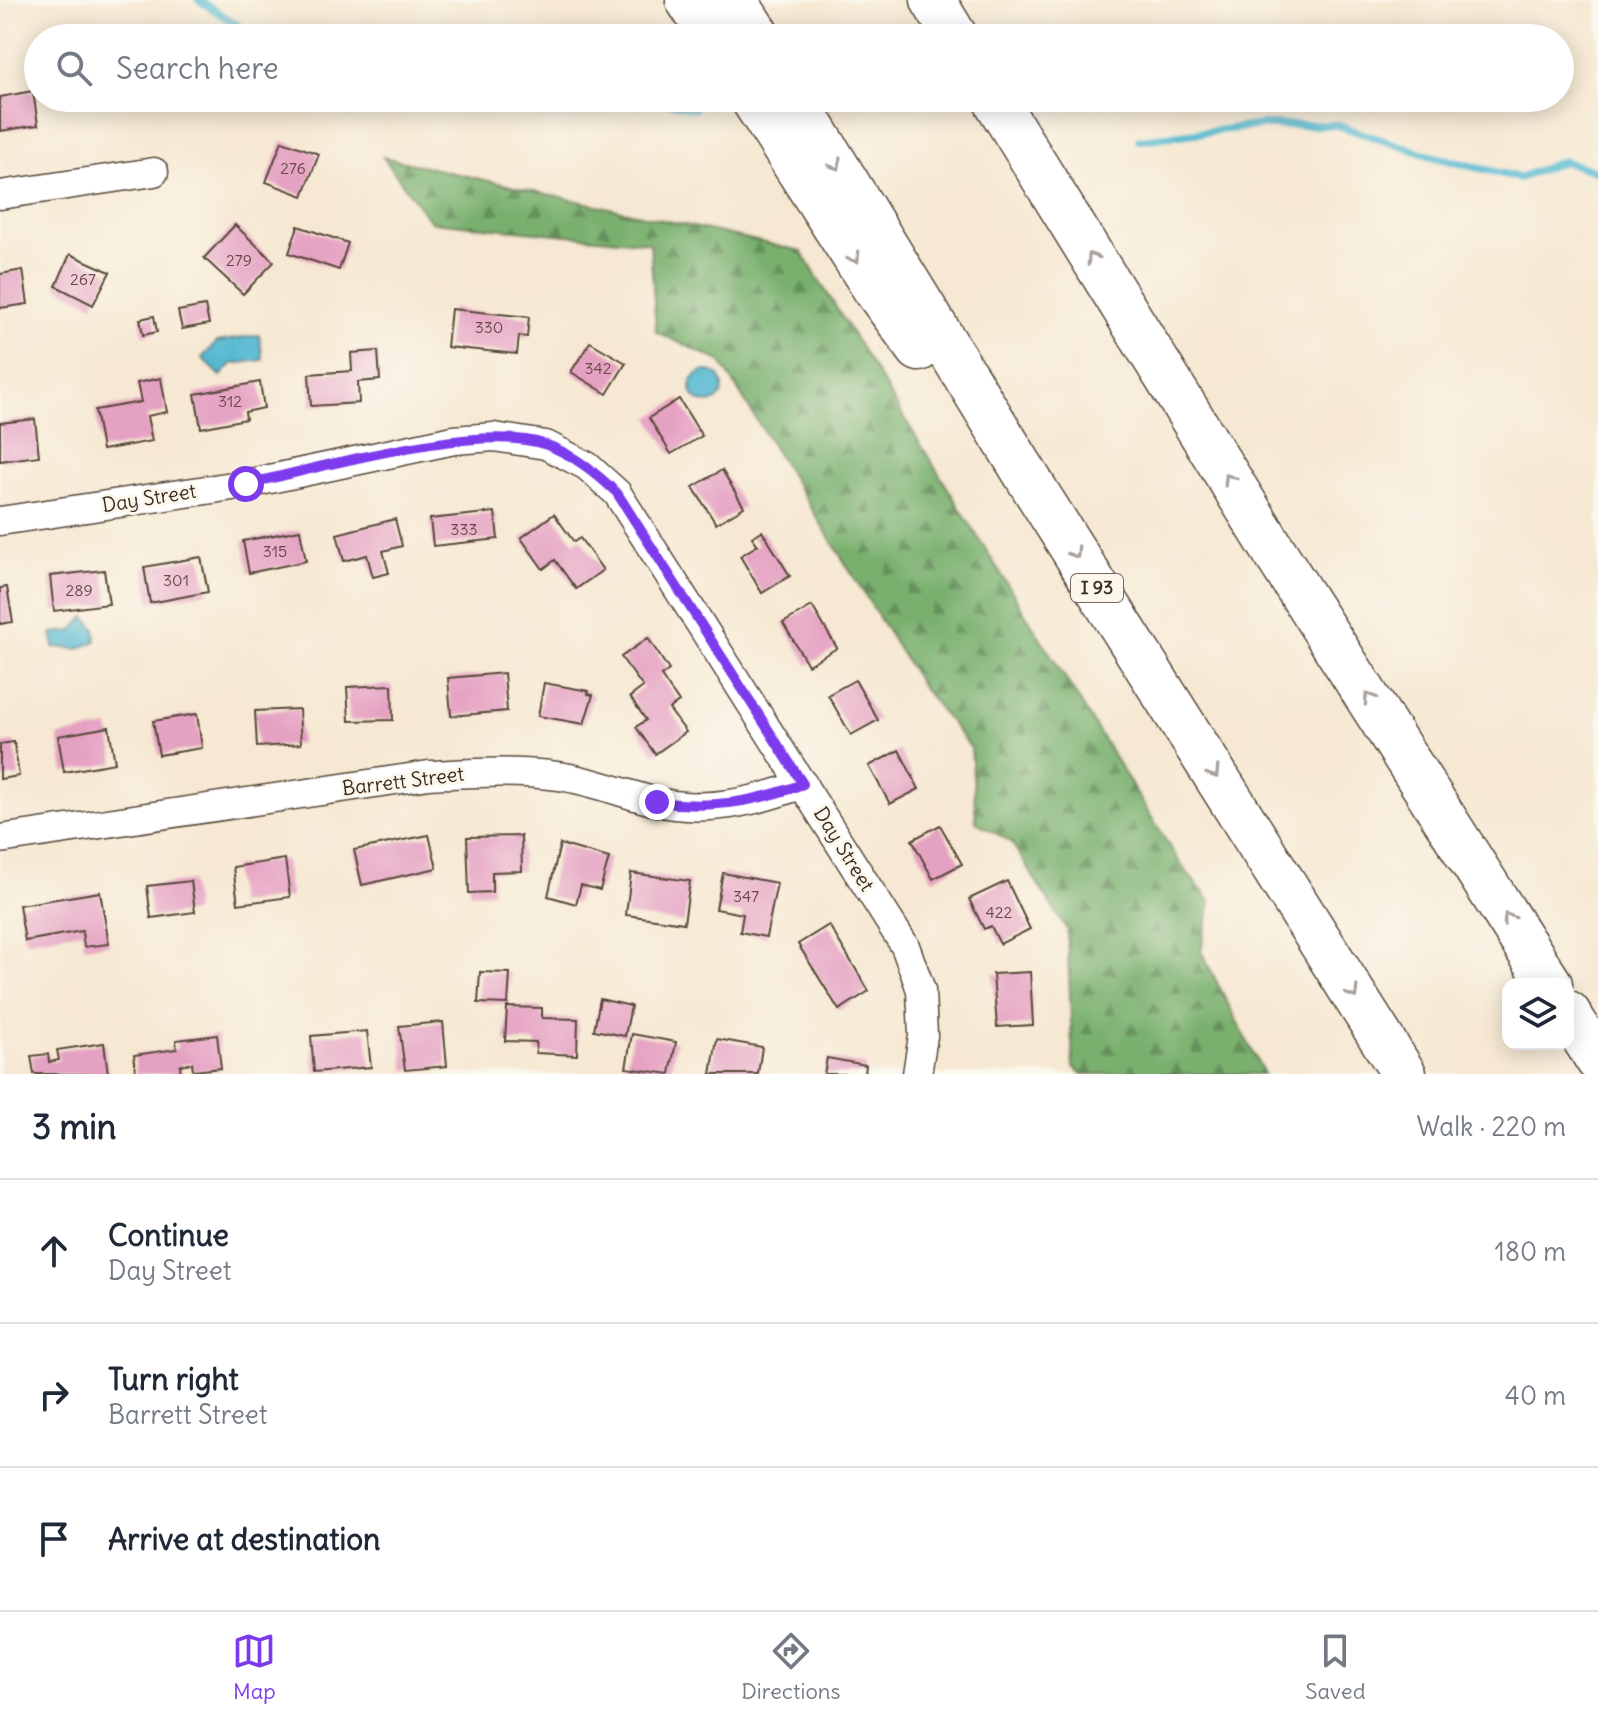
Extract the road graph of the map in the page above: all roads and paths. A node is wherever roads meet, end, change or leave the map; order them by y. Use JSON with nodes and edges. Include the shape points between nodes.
{"nodes":[{"id":1,"x":688,"y":0,"type":"edge"},
{"id":2,"x":735,"y":0,"type":"edge"},
{"id":3,"x":933,"y":0,"type":"edge"},
{"id":4,"x":958,"y":0,"type":"edge"},
{"id":5,"x":704,"y":24,"type":"edge"},
{"id":6,"x":750,"y":24,"type":"edge"},
{"id":7,"x":948,"y":24,"type":"edge"},
{"id":8,"x":967,"y":24,"type":"edge"},
{"id":9,"x":761,"y":112,"type":"edge"},
{"id":10,"x":804,"y":112,"type":"edge"},
{"id":11,"x":1003,"y":112,"type":"edge"},
{"id":12,"x":154,"y":172,"type":"dead end"},
{"id":13,"x":0,"y":195,"type":"edge"},
{"id":14,"x":1039,"y":496,"type":"junction"},
{"id":15,"x":0,"y":521,"type":"edge"},
{"id":16,"x":803,"y":784,"type":"junction"},
{"id":17,"x":0,"y":839,"type":"edge"},
{"id":18,"x":1546,"y":978,"type":"edge"},
{"id":19,"x":1574,"y":1022,"type":"edge"},
{"id":20,"x":1598,"y":1060,"type":"edge"},
{"id":21,"x":917,"y":1074,"type":"edge"},
{"id":22,"x":1404,"y":1074,"type":"edge"}],
"edges":[{"from":1,"to":5,"type":"highway"},
{"from":2,"to":6,"type":"highway"},
{"from":3,"to":7,"type":"highway"},
{"from":4,"to":8,"type":"highway"},
{"from":9,"to":14,"type":"highway","one_way":true,"via":[[875,289],[951,392]]},
{"from":10,"to":14,"type":"highway","number":"I 93","one_way":true},
{"from":18,"to":11,"type":"highway","one_way":true},
{"from":12,"to":13,"type":"street"},
{"from":14,"to":22,"type":"highway","number":"I 93","one_way":true},
{"from":15,"to":16,"type":"street","name":"Day Street","via":[[246,484],[454,440],[494,437],[546,445],[587,466],[617,493]]},
{"from":16,"to":17,"type":"street","name":"Barrett Street","via":[[761,800],[692,806],[560,776],[495,771],[429,775]]},
{"from":16,"to":21,"type":"street","name":"Day Street","via":[[905,946],[921,990],[923,1036]]},
{"from":19,"to":20,"type":"highway"}]}
